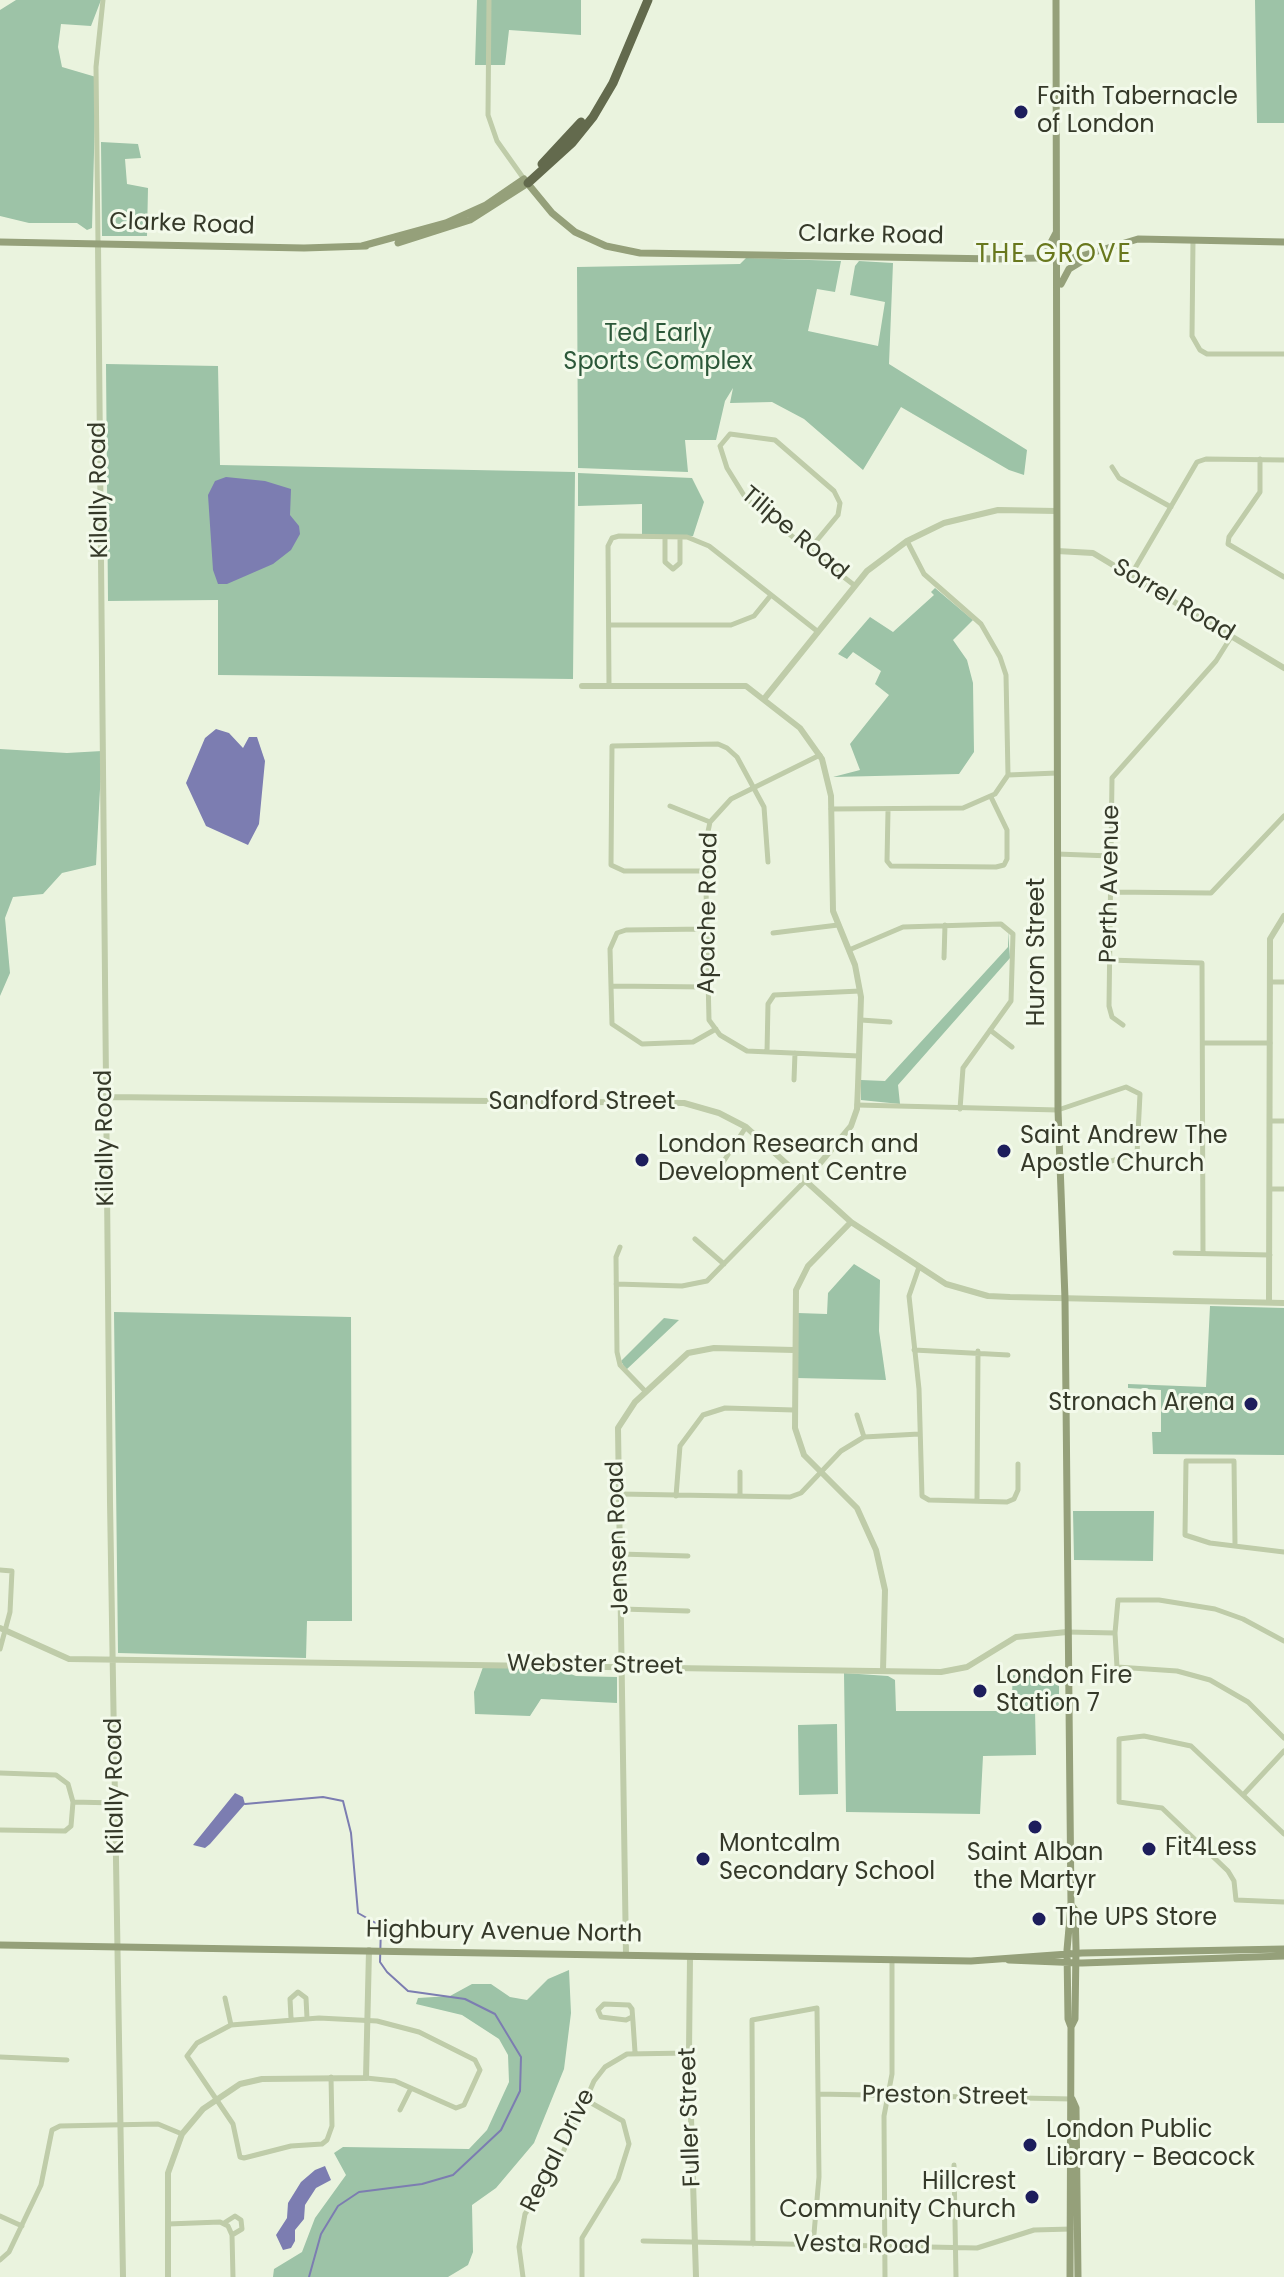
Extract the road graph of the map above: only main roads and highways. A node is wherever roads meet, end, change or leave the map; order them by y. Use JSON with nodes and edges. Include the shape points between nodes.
{"nodes":[{"id":1,"x":648,"y":0,"type":"edge"},
{"id":2,"x":1056,"y":0,"type":"edge"},
{"id":3,"x":526,"y":181,"type":"junction"},
{"id":4,"x":1057,"y":231,"type":"junction"},
{"id":5,"x":0,"y":242,"type":"edge"},
{"id":6,"x":1284,"y":242,"type":"edge"},
{"id":7,"x":1093,"y":254,"type":"junction"},
{"id":8,"x":1035,"y":258,"type":"junction"},
{"id":9,"x":1058,"y":258,"type":"junction"},
{"id":10,"x":1058,"y":293,"type":"junction"},
{"id":11,"x":0,"y":1945,"type":"edge"},
{"id":12,"x":1284,"y":1949,"type":"edge"},
{"id":13,"x":1284,"y":1956,"type":"edge"},
{"id":14,"x":1071,"y":1959,"type":"junction"},
{"id":15,"x":1074,"y":2229,"type":"junction"},
{"id":16,"x":1070,"y":2277,"type":"edge"},
{"id":17,"x":1078,"y":2277,"type":"edge"}],
"edges":[{"from":1,"to":3,"type":"highway","via":[[629,44],[579,125]]},
{"from":2,"to":4,"type":"main road","name":"Huron Street"},
{"from":3,"to":5,"type":"main road","name":"Clarke Road","via":[[446,223],[362,246]]},
{"from":3,"to":8,"type":"main road","name":"Clarke Road","via":[[575,232],[627,251]]},
{"from":4,"to":8,"type":"main road","via":[[1046,252]]},
{"from":4,"to":9,"type":"main road","name":"Huron Street"},
{"from":6,"to":7,"type":"main road","name":"Clarke Road","via":[[1138,239]]},
{"from":7,"to":9,"type":"main road","name":"Clarke Road"},
{"from":7,"to":10,"type":"main road","via":[[1069,269]]},
{"from":8,"to":9,"type":"main road","name":"Clarke Road"},
{"from":9,"to":10,"type":"main road","name":"Huron Street"},
{"from":10,"to":14,"type":"main road","name":"Huron Street","via":[[1058,1110],[1075,1910]]},
{"from":11,"to":14,"type":"main road","name":"Highbury Avenue North"},
{"from":12,"to":14,"type":"main road","name":"Highbury Avenue North"},
{"from":13,"to":14,"type":"main road","name":"Highbury Avenue North"},
{"from":14,"to":15,"type":"main road","name":"Huron Street","via":[[1068,2108]]},
{"from":15,"to":16,"type":"main road","name":"Huron Street"},
{"from":15,"to":17,"type":"main road","name":"Huron Street"}]}
